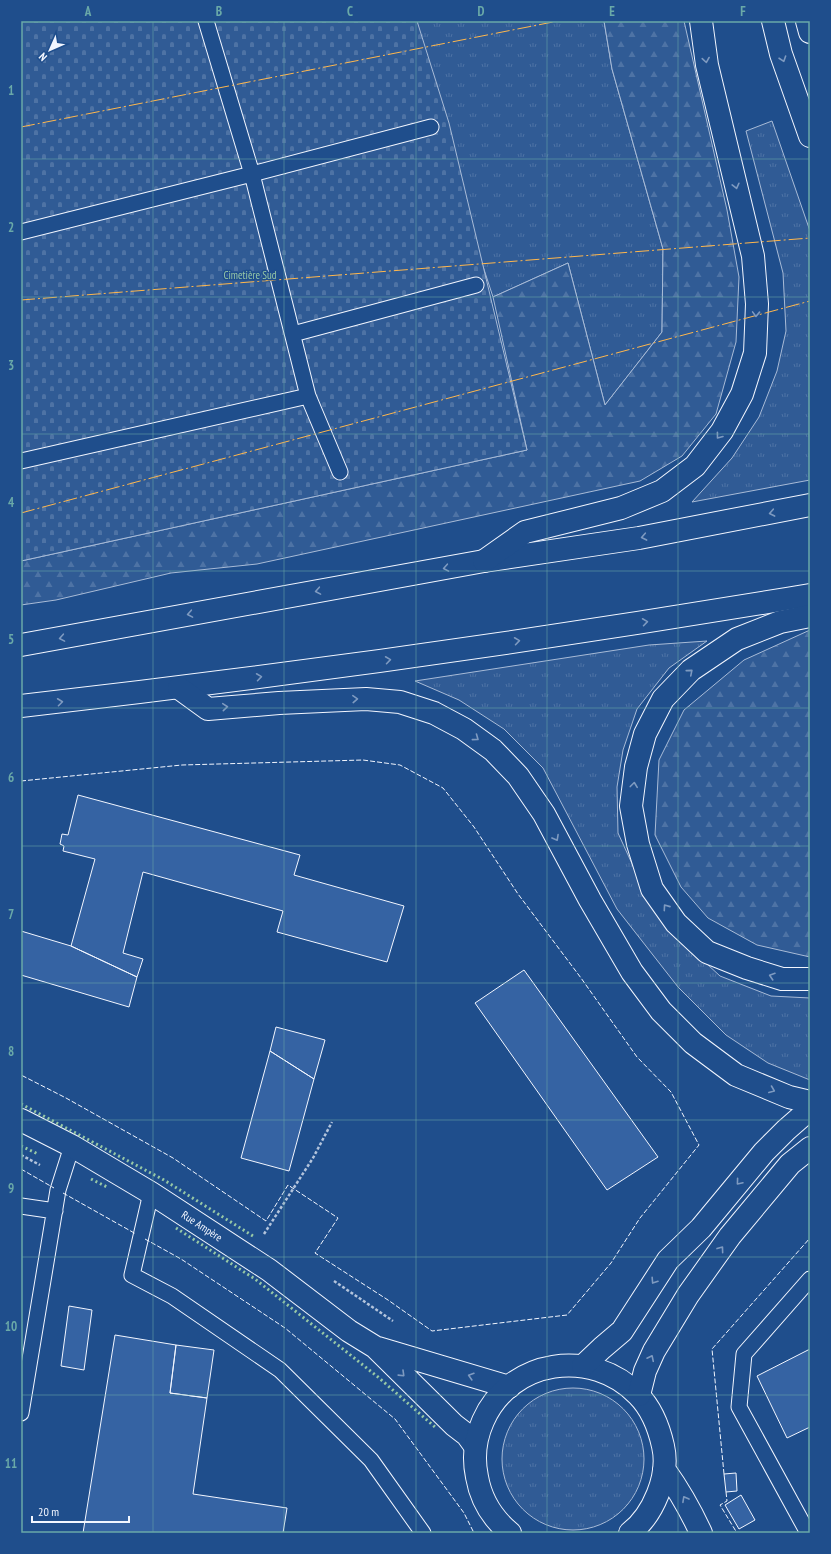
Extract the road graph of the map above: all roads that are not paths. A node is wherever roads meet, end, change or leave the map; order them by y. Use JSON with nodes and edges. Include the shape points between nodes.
{"nodes":[{"id":1,"x":206,"y":21,"type":"edge"},
{"id":2,"x":701,"y":21,"type":"edge"},
{"id":3,"x":773,"y":21,"type":"edge"},
{"id":4,"x":807,"y":21,"type":"edge"},
{"id":5,"x":810,"y":32,"type":"edge"},
{"id":6,"x":431,"y":127,"type":"dead end"},
{"id":7,"x":810,"y":136,"type":"edge"},
{"id":8,"x":252,"y":174,"type":"junction"},
{"id":9,"x":21,"y":232,"type":"edge"},
{"id":10,"x":476,"y":285,"type":"dead end"},
{"id":11,"x":293,"y":334,"type":"junction"},
{"id":12,"x":308,"y":396,"type":"junction"},
{"id":13,"x":21,"y":461,"type":"edge"},
{"id":14,"x":340,"y":472,"type":"dead end"},
{"id":15,"x":810,"y":505,"type":"edge"},
{"id":16,"x":484,"y":561,"type":"junction"},
{"id":17,"x":810,"y":595,"type":"edge"},
{"id":18,"x":810,"y":616,"type":"edge"},
{"id":19,"x":21,"y":645,"type":"edge"},
{"id":20,"x":179,"y":688,"type":"junction"},
{"id":21,"x":21,"y":706,"type":"edge"},
{"id":22,"x":810,"y":979,"type":"edge"},
{"id":23,"x":810,"y":1102,"type":"edge"},
{"id":24,"x":810,"y":1110,"type":"edge"},
{"id":25,"x":21,"y":1120,"type":"edge"},
{"id":26,"x":72,"y":1146,"type":"junction"},
{"id":27,"x":810,"y":1148,"type":"edge"},
{"id":28,"x":151,"y":1193,"type":"junction"},
{"id":29,"x":21,"y":1206,"type":"edge"},
{"id":30,"x":54,"y":1211,"type":"junction"},
{"id":31,"x":810,"y":1278,"type":"edge"},
{"id":32,"x":375,"y":1347,"type":"junction"},
{"id":33,"x":583,"y":1366,"type":"junction"},
{"id":34,"x":509,"y":1387,"type":"junction"},
{"id":35,"x":639,"y":1395,"type":"junction"},
{"id":36,"x":21,"y":1413,"type":"edge"},
{"id":37,"x":476,"y":1446,"type":"junction"},
{"id":38,"x":664,"y":1469,"type":"junction"},
{"id":39,"x":636,"y":1532,"type":"edge"},
{"id":40,"x":423,"y":1533,"type":"edge"},
{"id":41,"x":510,"y":1533,"type":"edge"},
{"id":42,"x":701,"y":1533,"type":"edge"},
{"id":43,"x":808,"y":1533,"type":"edge"}],
"edges":[{"from":1,"to":8,"type":"lane"},
{"from":2,"to":16,"type":"main road","one_way":true,"via":[[707,65],[753,256],[757,304],[755,353],[742,394],[722,431],[695,466],[662,491],[621,508],[525,532]]},
{"from":3,"to":7,"type":"main road","one_way":true,"via":[[781,54]]},
{"from":4,"to":5,"type":"main road"},
{"from":6,"to":8,"type":"lane"},
{"from":8,"to":9,"type":"lane"},
{"from":8,"to":11,"type":"lane"},
{"from":10,"to":11,"type":"lane"},
{"from":11,"to":12,"type":"lane"},
{"from":12,"to":13,"type":"lane"},
{"from":12,"to":14,"type":"lane"},
{"from":15,"to":16,"type":"main road","one_way":true,"via":[[639,538]]},
{"from":16,"to":19,"type":"main road","one_way":true},
{"from":20,"to":17,"type":"main road","one_way":true,"via":[[656,621]]},
{"from":22,"to":18,"type":"main road","one_way":true,"via":[[782,979],[707,952],[676,923],[652,889],[638,844],[631,806],[636,767],[645,734],[663,699],[691,670],[737,639],[780,622]]},
{"from":21,"to":20,"type":"main road","one_way":true},
{"from":20,"to":23,"type":"main road","one_way":true,"via":[[208,709],[366,699],[400,702],[434,713],[464,729],[492,750],[518,776],[544,814],[632,972],[661,1011],[693,1043],[736,1075],[789,1097]]},
{"from":24,"to":33,"type":"main road","one_way":true,"via":[[764,1152],[701,1228],[668,1260],[622,1331]]},
{"from":25,"to":26,"type":"main road","name":"Rue Ampère"},
{"from":26,"to":28,"type":"main road","name":"Rue Ampère"},
{"from":26,"to":30,"type":"lane"},
{"from":35,"to":27,"type":"main road","one_way":true,"via":[[645,1371],[654,1351],[688,1294],[730,1236],[790,1164]]},
{"from":28,"to":32,"type":"main road","name":"Rue Ampère","via":[[269,1270],[349,1331]]},
{"from":28,"to":40,"type":"lane","via":[[132,1275],[172,1296],[280,1370],[371,1460]]},
{"from":29,"to":30,"type":"lane"},
{"from":30,"to":36,"type":"lane"},
{"from":31,"to":43,"type":"lane","via":[[744,1354],[739,1407]]},
{"from":34,"to":32,"type":"main road","name":"Rue Ampère","one_way":true},
{"from":32,"to":37,"type":"main road","name":"Rue Ampère","one_way":true},
{"from":33,"to":34,"type":"main road","via":[[563,1365],[544,1369],[526,1376]]},
{"from":33,"to":35,"type":"main road","via":[[604,1372],[623,1382]]},
{"from":34,"to":37,"type":"main road","via":[[487,1413]]},
{"from":35,"to":38,"type":"main road","via":[[659,1430],[664,1449]]},
{"from":37,"to":41,"type":"main road","via":[[475,1467],[479,1488],[488,1509]]},
{"from":38,"to":39,"type":"main road","via":[[659,1492]]},
{"from":42,"to":38,"type":"main road","one_way":true,"via":[[691,1510]]}]}
